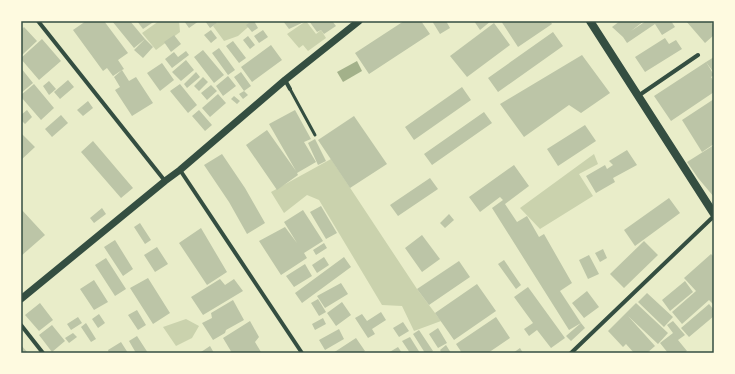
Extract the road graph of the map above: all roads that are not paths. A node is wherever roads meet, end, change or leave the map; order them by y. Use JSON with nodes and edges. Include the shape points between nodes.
{"nodes":[{"id":1,"x":38,"y":21,"type":"edge"},
{"id":2,"x":359,"y":21,"type":"edge"},
{"id":3,"x":590,"y":21,"type":"edge"},
{"id":4,"x":698,"y":54,"type":"dead end"},
{"id":5,"x":285,"y":80,"type":"junction"},
{"id":6,"x":290,"y":89,"type":"joint"},
{"id":7,"x":638,"y":96,"type":"junction"},
{"id":8,"x":315,"y":136,"type":"dead end"},
{"id":9,"x":180,"y":170,"type":"junction"},
{"id":10,"x":165,"y":181,"type":"junction"},
{"id":11,"x":714,"y":215,"type":"edge"},
{"id":12,"x":21,"y":300,"type":"edge"},
{"id":13,"x":21,"y":325,"type":"edge"},
{"id":14,"x":43,"y":353,"type":"edge"},
{"id":15,"x":302,"y":353,"type":"edge"},
{"id":16,"x":571,"y":353,"type":"edge"}],
"edges":[{"from":1,"to":10,"type":"street"},
{"from":2,"to":5,"type":"street"},
{"from":3,"to":7,"type":"main road"},
{"from":4,"to":7,"type":"street"},
{"from":5,"to":6,"type":"street"},
{"from":5,"to":9,"type":"street"},
{"from":6,"to":8,"type":"lane"},
{"from":7,"to":11,"type":"main road"},
{"from":9,"to":10,"type":"street"},
{"from":9,"to":15,"type":"street"},
{"from":10,"to":12,"type":"street"},
{"from":11,"to":16,"type":"street"},
{"from":13,"to":14,"type":"street"}]}
